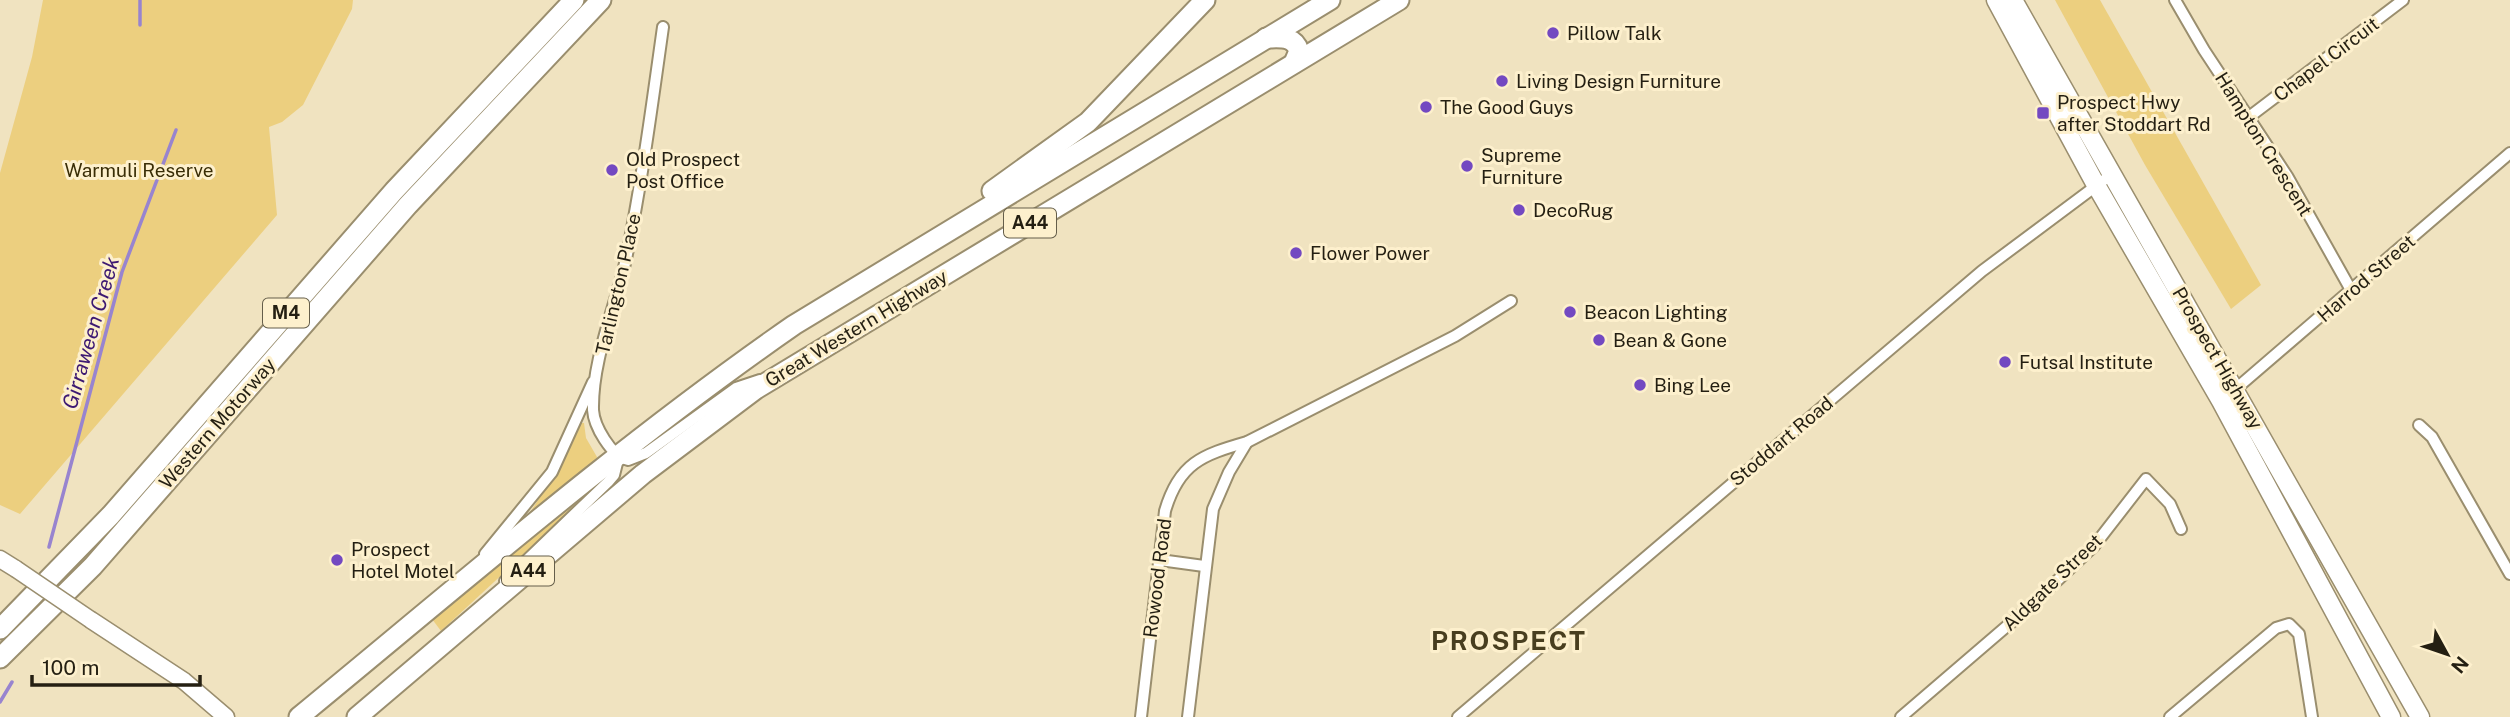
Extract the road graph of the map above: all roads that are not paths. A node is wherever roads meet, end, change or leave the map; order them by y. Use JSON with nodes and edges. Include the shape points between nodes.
{"nodes":[{"id":1,"x":601,"y":0,"type":"edge"},
{"id":2,"x":608,"y":0,"type":"edge"},
{"id":3,"x":1205,"y":0,"type":"edge"},
{"id":4,"x":1330,"y":0,"type":"edge"},
{"id":5,"x":1399,"y":0,"type":"edge"},
{"id":6,"x":1410,"y":0,"type":"edge"},
{"id":7,"x":1996,"y":0,"type":"edge"},
{"id":8,"x":2013,"y":0,"type":"edge"},
{"id":9,"x":2175,"y":0,"type":"edge"},
{"id":10,"x":2403,"y":0,"type":"edge"},
{"id":11,"x":580,"y":8,"type":"edge"},
{"id":12,"x":1361,"y":23,"type":"junction"},
{"id":13,"x":663,"y":27,"type":"dead end"},
{"id":14,"x":1266,"y":38,"type":"junction"},
{"id":15,"x":1294,"y":63,"type":"junction"},
{"id":16,"x":2249,"y":117,"type":"junction"},
{"id":17,"x":2510,"y":153,"type":"edge"},
{"id":18,"x":2112,"y":174,"type":"junction"},
{"id":19,"x":2096,"y":185,"type":"junction"},
{"id":20,"x":893,"y":265,"type":"junction"},
{"id":21,"x":2351,"y":290,"type":"junction"},
{"id":22,"x":1511,"y":301,"type":"dead end"},
{"id":23,"x":783,"y":372,"type":"junction"},
{"id":24,"x":597,"y":374,"type":"junction"},
{"id":25,"x":2236,"y":389,"type":"junction"},
{"id":26,"x":2221,"y":401,"type":"junction"},
{"id":27,"x":2419,"y":425,"type":"dead end"},
{"id":28,"x":1247,"y":442,"type":"junction"},
{"id":29,"x":618,"y":456,"type":"junction"},
{"id":30,"x":2181,"y":529,"type":"dead end"},
{"id":31,"x":0,"y":559,"type":"edge"},
{"id":32,"x":1160,"y":560,"type":"junction"},
{"id":33,"x":1204,"y":566,"type":"junction"},
{"id":34,"x":2510,"y":574,"type":"edge"},
{"id":35,"x":466,"y":578,"type":"junction"},
{"id":36,"x":474,"y":618,"type":"junction"},
{"id":37,"x":0,"y":629,"type":"edge"},
{"id":38,"x":0,"y":658,"type":"edge"},
{"id":39,"x":220,"y":713,"type":"edge"},
{"id":40,"x":299,"y":717,"type":"edge"},
{"id":41,"x":357,"y":717,"type":"edge"},
{"id":42,"x":1141,"y":717,"type":"edge"},
{"id":43,"x":1188,"y":717,"type":"edge"},
{"id":44,"x":1458,"y":717,"type":"edge"},
{"id":45,"x":1901,"y":717,"type":"edge"},
{"id":46,"x":2170,"y":717,"type":"edge"},
{"id":47,"x":2312,"y":717,"type":"edge"},
{"id":48,"x":2391,"y":717,"type":"edge"},
{"id":49,"x":2420,"y":717,"type":"edge"}],
"edges":[{"from":1,"to":11,"type":"highway","name":"Western Motorway","number":"M4"},
{"from":2,"to":11,"type":"highway"},
{"from":3,"to":20,"type":"highway","via":[[1088,122]]},
{"from":4,"to":14,"type":"highway","name":"Great Western Highway","number":"A44"},
{"from":5,"to":12,"type":"highway","name":"Great Western Highway","number":"A44"},
{"from":6,"to":12,"type":"highway"},
{"from":7,"to":19,"type":"main road","name":"Prospect Highway"},
{"from":8,"to":18,"type":"main road","name":"Prospect Highway"},
{"from":9,"to":16,"type":"street","name":"Hampton Crescent"},
{"from":10,"to":16,"type":"street","name":"Chapel Circuit"},
{"from":11,"to":37,"type":"highway","name":"Western Motorway","number":"M4","via":[[394,191],[97,531]]},
{"from":11,"to":38,"type":"highway","name":"Western Motorway","number":"M4","via":[[100,558]]},
{"from":12,"to":15,"type":"highway","name":"Great Western Highway","number":"A44"},
{"from":13,"to":24,"type":"street","name":"Tarlington Place","via":[[642,184]]},
{"from":14,"to":15,"type":"highway","via":[[1296,42],[1299,51]]},
{"from":14,"to":20,"type":"highway","name":"Great Western Highway","number":"A44"},
{"from":15,"to":23,"type":"highway","name":"Great Western Highway","number":"A44"},
{"from":16,"to":21,"type":"street","name":"Hampton Crescent"},
{"from":17,"to":21,"type":"street","name":"Harrod Street"},
{"from":18,"to":19,"type":"street","name":"Stoddart Road"},
{"from":18,"to":25,"type":"main road","name":"Prospect Highway"},
{"from":19,"to":26,"type":"main road","name":"Prospect Highway"},
{"from":19,"to":44,"type":"street","name":"Stoddart Road","via":[[1982,271]]},
{"from":20,"to":29,"type":"highway","name":"Great Western Highway","number":"A44","via":[[741,362]]},
{"from":21,"to":25,"type":"street","name":"Harrod Street"},
{"from":22,"to":28,"type":"street","name":"Rowood Road","via":[[1455,336]]},
{"from":23,"to":29,"type":"street","via":[[736,387],[640,456],[628,460]]},
{"from":23,"to":36,"type":"highway","name":"Great Western Highway","number":"A44","via":[[643,474]]},
{"from":24,"to":29,"type":"street","name":"Tarlington Place","via":[[593,413]]},
{"from":24,"to":35,"type":"street","name":"Tarlington Place","via":[[552,472]]},
{"from":25,"to":26,"type":"street","name":"Harrod Street"},
{"from":25,"to":49,"type":"main road","name":"Prospect Highway"},
{"from":26,"to":48,"type":"main road","name":"Prospect Highway"},
{"from":27,"to":34,"type":"street","via":[[2432,437]]},
{"from":28,"to":32,"type":"street","name":"Rowood Road","via":[[1203,456],[1183,473],[1165,511]]},
{"from":28,"to":33,"type":"street","via":[[1213,509]]},
{"from":29,"to":35,"type":"highway","name":"Great Western Highway","number":"A44"},
{"from":29,"to":36,"type":"street","via":[[608,482],[521,563]]},
{"from":30,"to":45,"type":"street","name":"Aldgate Street","via":[[2170,504],[2146,479],[2094,546]]},
{"from":31,"to":39,"type":"street","bridge":true,"via":[[184,681]]},
{"from":32,"to":33,"type":"street"},
{"from":32,"to":42,"type":"street","name":"Rowood Road"},
{"from":33,"to":43,"type":"street"},
{"from":35,"to":40,"type":"highway","name":"Great Western Highway","number":"A44"},
{"from":36,"to":41,"type":"highway","name":"Great Western Highway","number":"A44"},
{"from":46,"to":47,"type":"street","via":[[2276,628],[2289,624],[2298,634]]}]}
